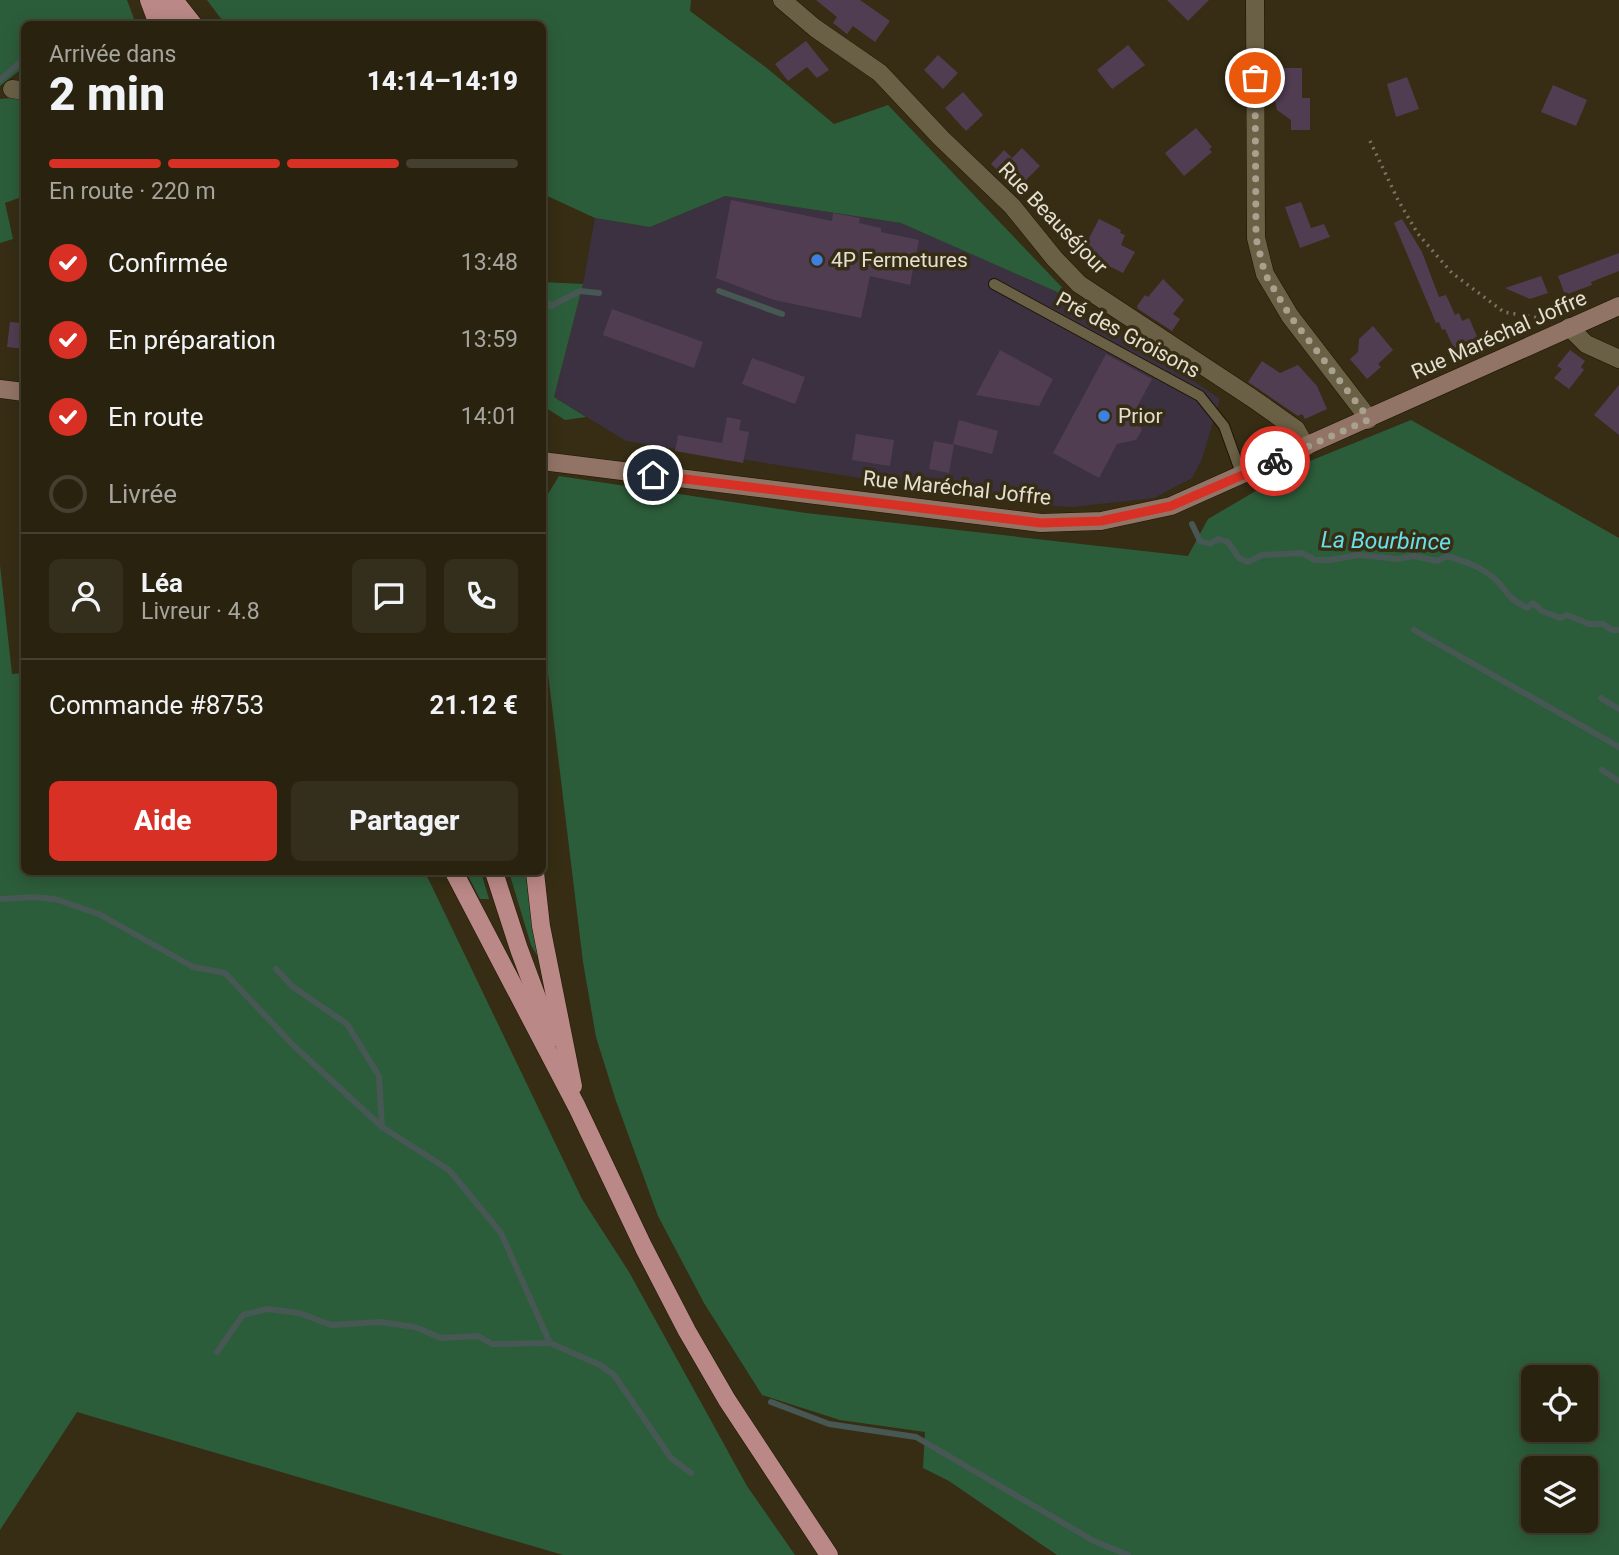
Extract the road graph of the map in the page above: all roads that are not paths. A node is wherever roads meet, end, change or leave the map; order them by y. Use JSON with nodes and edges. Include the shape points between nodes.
{"nodes":[{"id":1,"x":149,"y":0,"type":"edge"},
{"id":2,"x":161,"y":0,"type":"edge"},
{"id":3,"x":174,"y":0,"type":"edge"},
{"id":4,"x":782,"y":0,"type":"edge"},
{"id":5,"x":1255,"y":0,"type":"edge"},
{"id":6,"x":157,"y":21,"type":"edge"},
{"id":7,"x":173,"y":21,"type":"edge"},
{"id":8,"x":191,"y":21,"type":"edge"},
{"id":9,"x":994,"y":284,"type":"dead end"},
{"id":10,"x":1619,"y":306,"type":"edge"},
{"id":11,"x":1563,"y":330,"type":"junction"},
{"id":12,"x":1619,"y":359,"type":"edge"},
{"id":13,"x":0,"y":389,"type":"edge"},
{"id":14,"x":21,"y":392,"type":"edge"},
{"id":15,"x":1368,"y":420,"type":"junction"},
{"id":16,"x":1306,"y":447,"type":"junction"},
{"id":17,"x":546,"y":461,"type":"edge"},
{"id":18,"x":1241,"y":476,"type":"junction"},
{"id":19,"x":456,"y":875,"type":"edge"},
{"id":20,"x":495,"y":875,"type":"edge"},
{"id":21,"x":536,"y":875,"type":"edge"},
{"id":22,"x":577,"y":1107,"type":"junction"},
{"id":23,"x":829,"y":1555,"type":"edge"}],
"edges":[{"from":1,"to":6,"type":"main road"},
{"from":2,"to":7,"type":"main road"},
{"from":3,"to":8,"type":"main road"},
{"from":4,"to":16,"type":"street","name":"Rue Beauséjour","via":[[880,73],[1012,206],[1079,284],[1296,429]]},
{"from":5,"to":15,"type":"street","via":[[1256,238],[1265,274],[1290,316]]},
{"from":9,"to":18,"type":"lane","name":"Pré des Groisons","via":[[1200,396],[1224,426]]},
{"from":10,"to":11,"type":"main road","name":"Rue Maréchal Joffre"},
{"from":11,"to":12,"type":"street"},
{"from":11,"to":15,"type":"main road","name":"Rue Maréchal Joffre"},
{"from":13,"to":14,"type":"main road"},
{"from":15,"to":16,"type":"main road","name":"Rue Maréchal Joffre"},
{"from":16,"to":18,"type":"main road","name":"Rue Maréchal Joffre"},
{"from":17,"to":18,"type":"main road","name":"Rue Maréchal Joffre","via":[[1041,523],[1101,521],[1171,506]]},
{"from":19,"to":22,"type":"main road"},
{"from":20,"to":22,"type":"main road"},
{"from":21,"to":22,"type":"main road","via":[[541,926]]},
{"from":22,"to":23,"type":"main road","via":[[687,1331],[727,1401]]}]}
